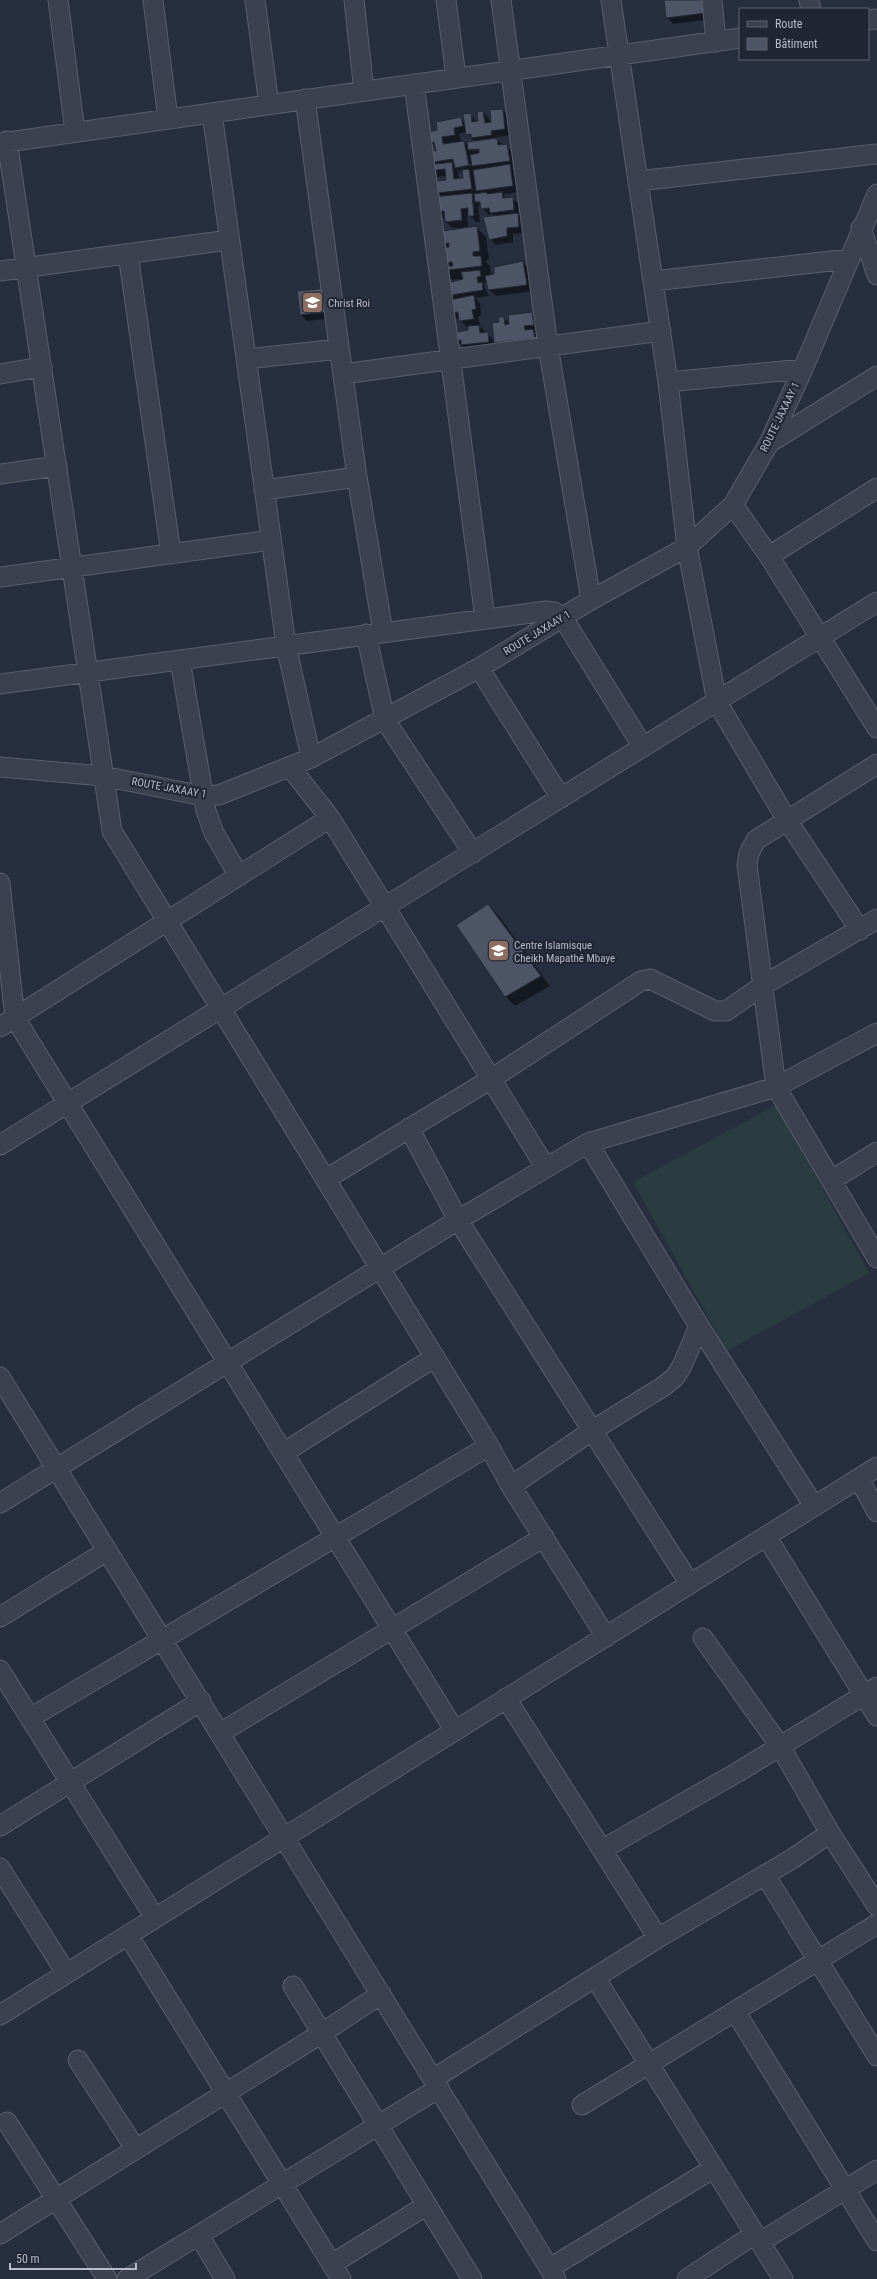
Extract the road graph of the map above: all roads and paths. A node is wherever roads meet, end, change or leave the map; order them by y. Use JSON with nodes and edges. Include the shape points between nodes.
{"nodes":[{"id":1,"x":58,"y":0,"type":"edge"},
{"id":2,"x":153,"y":0,"type":"edge"},
{"id":3,"x":255,"y":0,"type":"edge"},
{"id":4,"x":354,"y":0,"type":"edge"},
{"id":5,"x":446,"y":0,"type":"edge"},
{"id":6,"x":501,"y":0,"type":"edge"},
{"id":7,"x":611,"y":0,"type":"edge"},
{"id":8,"x":712,"y":0,"type":"edge"},
{"id":9,"x":739,"y":38,"type":"edge"},
{"id":10,"x":716,"y":42,"type":"junction"},
{"id":11,"x":619,"y":55,"type":"junction"},
{"id":12,"x":510,"y":71,"type":"junction"},
{"id":13,"x":456,"y":77,"type":"junction"},
{"id":14,"x":414,"y":84,"type":"junction"},
{"id":15,"x":364,"y":91,"type":"junction"},
{"id":16,"x":305,"y":99,"type":"junction"},
{"id":17,"x":269,"y":105,"type":"junction"},
{"id":18,"x":212,"y":113,"type":"junction"},
{"id":19,"x":168,"y":119,"type":"junction"},
{"id":20,"x":76,"y":132,"type":"junction"},
{"id":21,"x":4,"y":142,"type":"edge"},
{"id":22,"x":877,"y":154,"type":"edge"},
{"id":23,"x":638,"y":181,"type":"junction"},
{"id":24,"x":877,"y":194,"type":"edge"},
{"id":25,"x":861,"y":228,"type":"junction"},
{"id":26,"x":229,"y":240,"type":"junction"},
{"id":27,"x":128,"y":254,"type":"junction"},
{"id":28,"x":850,"y":259,"type":"junction"},
{"id":29,"x":26,"y":267,"type":"junction"},
{"id":30,"x":0,"y":271,"type":"edge"},
{"id":31,"x":877,"y":276,"type":"edge"},
{"id":32,"x":653,"y":281,"type":"junction"},
{"id":33,"x":661,"y":331,"type":"junction"},
{"id":34,"x":548,"y":346,"type":"junction"},
{"id":35,"x":339,"y":349,"type":"junction"},
{"id":36,"x":246,"y":359,"type":"junction"},
{"id":37,"x":451,"y":360,"type":"junction"},
{"id":38,"x":42,"y":368,"type":"junction"},
{"id":39,"x":803,"y":369,"type":"junction"},
{"id":40,"x":0,"y":374,"type":"edge"},
{"id":41,"x":343,"y":374,"type":"junction"},
{"id":42,"x":877,"y":376,"type":"edge"},
{"id":43,"x":668,"y":382,"type":"junction"},
{"id":44,"x":769,"y":443,"type":"junction"},
{"id":45,"x":57,"y":466,"type":"junction"},
{"id":46,"x":0,"y":474,"type":"edge"},
{"id":47,"x":357,"y":477,"type":"junction"},
{"id":48,"x":877,"y":488,"type":"edge"},
{"id":49,"x":264,"y":490,"type":"junction"},
{"id":50,"x":733,"y":505,"type":"junction"},
{"id":51,"x":270,"y":540,"type":"junction"},
{"id":52,"x":687,"y":547,"type":"junction"},
{"id":53,"x":171,"y":554,"type":"junction"},
{"id":54,"x":769,"y":556,"type":"junction"},
{"id":55,"x":72,"y":566,"type":"junction"},
{"id":56,"x":0,"y":577,"type":"edge"},
{"id":57,"x":591,"y":600,"type":"junction"},
{"id":58,"x":877,"y":602,"type":"edge"},
{"id":59,"x":485,"y":618,"type":"junction"},
{"id":60,"x":563,"y":618,"type":"junction"},
{"id":61,"x":375,"y":633,"type":"junction"},
{"id":62,"x":820,"y":637,"type":"junction"},
{"id":63,"x":286,"y":645,"type":"junction"},
{"id":64,"x":180,"y":660,"type":"junction"},
{"id":65,"x":479,"y":668,"type":"junction"},
{"id":66,"x":88,"y":672,"type":"junction"},
{"id":67,"x":0,"y":684,"type":"edge"},
{"id":68,"x":717,"y":702,"type":"junction"},
{"id":69,"x":385,"y":720,"type":"junction"},
{"id":70,"x":876,"y":723,"type":"edge"},
{"id":71,"x":643,"y":747,"type":"junction"},
{"id":72,"x":311,"y":758,"type":"junction"},
{"id":73,"x":877,"y":764,"type":"edge"},
{"id":74,"x":0,"y":767,"type":"edge"},
{"id":75,"x":290,"y":767,"type":"junction"},
{"id":76,"x":103,"y":776,"type":"junction"},
{"id":77,"x":203,"y":796,"type":"junction"},
{"id":78,"x":561,"y":798,"type":"junction"},
{"id":79,"x":330,"y":818,"type":"junction"},
{"id":80,"x":787,"y":820,"type":"junction"},
{"id":81,"x":473,"y":853,"type":"junction"},
{"id":82,"x":239,"y":876,"type":"junction"},
{"id":83,"x":0,"y":883,"type":"edge"},
{"id":84,"x":386,"y":906,"type":"junction"},
{"id":85,"x":877,"y":919,"type":"edge"},
{"id":86,"x":167,"y":921,"type":"junction"},
{"id":87,"x":860,"y":930,"type":"junction"},
{"id":88,"x":762,"y":986,"type":"junction"},
{"id":89,"x":221,"y":1009,"type":"junction"},
{"id":90,"x":7,"y":1022,"type":"edge"},
{"id":91,"x":877,"y":1033,"type":"edge"},
{"id":92,"x":491,"y":1079,"type":"junction"},
{"id":93,"x":776,"y":1087,"type":"junction"},
{"id":94,"x":68,"y":1103,"type":"junction"},
{"id":95,"x":409,"y":1128,"type":"junction"},
{"id":96,"x":588,"y":1144,"type":"junction"},
{"id":97,"x":0,"y":1145,"type":"edge"},
{"id":98,"x":877,"y":1152,"type":"edge"},
{"id":99,"x":546,"y":1168,"type":"junction"},
{"id":100,"x":326,"y":1179,"type":"junction"},
{"id":101,"x":832,"y":1180,"type":"junction"},
{"id":102,"x":458,"y":1220,"type":"junction"},
{"id":103,"x":877,"y":1258,"type":"edge"},
{"id":104,"x":380,"y":1268,"type":"junction"},
{"id":105,"x":699,"y":1326,"type":"junction"},
{"id":106,"x":435,"y":1357,"type":"junction"},
{"id":107,"x":228,"y":1363,"type":"junction"},
{"id":108,"x":0,"y":1379,"type":"edge"},
{"id":109,"x":593,"y":1430,"type":"junction"},
{"id":110,"x":489,"y":1446,"type":"junction"},
{"id":111,"x":283,"y":1453,"type":"junction"},
{"id":112,"x":877,"y":1467,"type":"edge"},
{"id":113,"x":57,"y":1469,"type":"junction"},
{"id":114,"x":859,"y":1478,"type":"junction"},
{"id":115,"x":511,"y":1486,"type":"junction"},
{"id":116,"x":0,"y":1503,"type":"edge"},
{"id":117,"x":814,"y":1506,"type":"junction"},
{"id":118,"x":877,"y":1512,"type":"edge"},
{"id":119,"x":766,"y":1536,"type":"junction"},
{"id":120,"x":335,"y":1537,"type":"junction"},
{"id":121,"x":544,"y":1537,"type":"junction"},
{"id":122,"x":107,"y":1550,"type":"junction"},
{"id":123,"x":690,"y":1584,"type":"junction"},
{"id":124,"x":0,"y":1617,"type":"edge"},
{"id":125,"x":392,"y":1629,"type":"junction"},
{"id":126,"x":606,"y":1637,"type":"junction"},
{"id":127,"x":703,"y":1638,"type":"dead end"},
{"id":128,"x":162,"y":1640,"type":"junction"},
{"id":129,"x":0,"y":1670,"type":"edge"},
{"id":130,"x":870,"y":1691,"type":"edge"},
{"id":131,"x":506,"y":1698,"type":"junction"},
{"id":132,"x":201,"y":1701,"type":"junction"},
{"id":133,"x":877,"y":1716,"type":"edge"},
{"id":134,"x":30,"y":1718,"type":"junction"},
{"id":135,"x":454,"y":1731,"type":"junction"},
{"id":136,"x":220,"y":1733,"type":"junction"},
{"id":137,"x":780,"y":1746,"type":"junction"},
{"id":138,"x":70,"y":1782,"type":"junction"},
{"id":139,"x":0,"y":1826,"type":"edge"},
{"id":140,"x":830,"y":1832,"type":"junction"},
{"id":141,"x":284,"y":1837,"type":"junction"},
{"id":142,"x":603,"y":1849,"type":"junction"},
{"id":143,"x":0,"y":1868,"type":"edge"},
{"id":144,"x":765,"y":1875,"type":"junction"},
{"id":145,"x":877,"y":1906,"type":"edge"},
{"id":146,"x":156,"y":1918,"type":"junction"},
{"id":147,"x":876,"y":1926,"type":"edge"},
{"id":148,"x":128,"y":1935,"type":"junction"},
{"id":149,"x":658,"y":1938,"type":"junction"},
{"id":150,"x":818,"y":1960,"type":"junction"},
{"id":151,"x":66,"y":1973,"type":"junction"},
{"id":152,"x":596,"y":1979,"type":"junction"},
{"id":153,"x":292,"y":1986,"type":"dead end"},
{"id":154,"x":381,"y":1994,"type":"junction"},
{"id":155,"x":735,"y":2011,"type":"junction"},
{"id":156,"x":0,"y":2015,"type":"edge"},
{"id":157,"x":322,"y":2033,"type":"junction"},
{"id":158,"x":875,"y":2050,"type":"edge"},
{"id":159,"x":78,"y":2060,"type":"dead end"},
{"id":160,"x":649,"y":2064,"type":"junction"},
{"id":161,"x":436,"y":2083,"type":"junction"},
{"id":162,"x":226,"y":2093,"type":"junction"},
{"id":163,"x":582,"y":2105,"type":"dead end"},
{"id":164,"x":7,"y":2122,"type":"dead end"},
{"id":165,"x":378,"y":2125,"type":"junction"},
{"id":166,"x":134,"y":2148,"type":"junction"},
{"id":167,"x":714,"y":2168,"type":"junction"},
{"id":168,"x":877,"y":2170,"type":"edge"},
{"id":169,"x":282,"y":2184,"type":"junction"},
{"id":170,"x":845,"y":2189,"type":"junction"},
{"id":171,"x":56,"y":2200,"type":"junction"},
{"id":172,"x":427,"y":2206,"type":"junction"},
{"id":173,"x":0,"y":2234,"type":"edge"},
{"id":174,"x":199,"y":2235,"type":"junction"},
{"id":175,"x":757,"y":2238,"type":"junction"},
{"id":176,"x":877,"y":2241,"type":"edge"},
{"id":177,"x":336,"y":2272,"type":"edge"},
{"id":178,"x":553,"y":2274,"type":"edge"},
{"id":179,"x":107,"y":2279,"type":"edge"},
{"id":180,"x":127,"y":2279,"type":"edge"},
{"id":181,"x":225,"y":2279,"type":"edge"},
{"id":182,"x":472,"y":2279,"type":"edge"},
{"id":183,"x":687,"y":2279,"type":"edge"},
{"id":184,"x":783,"y":2279,"type":"edge"}],
"edges":[{"from":1,"to":20,"type":"street"},
{"from":2,"to":19,"type":"street"},
{"from":3,"to":17,"type":"street"},
{"from":4,"to":15,"type":"street"},
{"from":5,"to":13,"type":"street"},
{"from":6,"to":12,"type":"street"},
{"from":7,"to":11,"type":"street"},
{"from":8,"to":10,"type":"street"},
{"from":9,"to":10,"type":"street"},
{"from":10,"to":11,"type":"street"},
{"from":11,"to":12,"type":"street"},
{"from":11,"to":23,"type":"street"},
{"from":12,"to":13,"type":"street"},
{"from":12,"to":34,"type":"street"},
{"from":13,"to":14,"type":"street"},
{"from":14,"to":15,"type":"street"},
{"from":14,"to":37,"type":"street"},
{"from":15,"to":16,"type":"street"},
{"from":16,"to":17,"type":"street"},
{"from":16,"to":35,"type":"street"},
{"from":17,"to":18,"type":"street"},
{"from":18,"to":19,"type":"street"},
{"from":18,"to":26,"type":"street"},
{"from":19,"to":20,"type":"street"},
{"from":20,"to":21,"type":"street"},
{"from":21,"to":29,"type":"street"},
{"from":22,"to":23,"type":"street"},
{"from":23,"to":32,"type":"street"},
{"from":24,"to":25,"type":"street","name":"ROUTE JAXAAY 1"},
{"from":25,"to":28,"type":"street","name":"ROUTE JAXAAY 1"},
{"from":25,"to":31,"type":"street"},
{"from":26,"to":27,"type":"street"},
{"from":26,"to":36,"type":"street"},
{"from":27,"to":29,"type":"street"},
{"from":27,"to":53,"type":"street"},
{"from":28,"to":32,"type":"street"},
{"from":28,"to":39,"type":"street","name":"ROUTE JAXAAY 1"},
{"from":29,"to":30,"type":"street"},
{"from":29,"to":38,"type":"street"},
{"from":32,"to":33,"type":"street"},
{"from":33,"to":34,"type":"street"},
{"from":33,"to":43,"type":"street"},
{"from":34,"to":37,"type":"street"},
{"from":34,"to":57,"type":"street"},
{"from":35,"to":36,"type":"street"},
{"from":35,"to":41,"type":"street"},
{"from":36,"to":49,"type":"street"},
{"from":37,"to":41,"type":"street"},
{"from":37,"to":59,"type":"street"},
{"from":38,"to":40,"type":"street"},
{"from":38,"to":45,"type":"street"},
{"from":39,"to":43,"type":"street"},
{"from":39,"to":44,"type":"street","name":"ROUTE JAXAAY 1"},
{"from":41,"to":47,"type":"street"},
{"from":42,"to":44,"type":"street"},
{"from":43,"to":52,"type":"street"},
{"from":44,"to":50,"type":"street","name":"ROUTE JAXAAY 1"},
{"from":45,"to":46,"type":"street"},
{"from":45,"to":55,"type":"street"},
{"from":47,"to":49,"type":"street"},
{"from":47,"to":61,"type":"street"},
{"from":48,"to":54,"type":"street"},
{"from":49,"to":51,"type":"street"},
{"from":50,"to":52,"type":"street","name":"ROUTE JAXAAY 1"},
{"from":50,"to":54,"type":"street"},
{"from":51,"to":53,"type":"street"},
{"from":51,"to":63,"type":"street"},
{"from":52,"to":57,"type":"street","name":"ROUTE JAXAAY 1"},
{"from":52,"to":68,"type":"street"},
{"from":53,"to":55,"type":"street"},
{"from":54,"to":62,"type":"street"},
{"from":55,"to":56,"type":"street"},
{"from":55,"to":66,"type":"street"},
{"from":57,"to":60,"type":"street","name":"ROUTE JAXAAY 1"},
{"from":58,"to":62,"type":"street"},
{"from":59,"to":60,"type":"street","via":[[546,611],[554,612]]},
{"from":59,"to":61,"type":"street"},
{"from":60,"to":65,"type":"street","name":"ROUTE JAXAAY 1"},
{"from":60,"to":71,"type":"street"},
{"from":61,"to":63,"type":"street"},
{"from":61,"to":69,"type":"street"},
{"from":62,"to":68,"type":"street"},
{"from":62,"to":70,"type":"street"},
{"from":63,"to":64,"type":"street"},
{"from":63,"to":72,"type":"street"},
{"from":64,"to":66,"type":"street"},
{"from":64,"to":77,"type":"street"},
{"from":65,"to":69,"type":"street","name":"ROUTE JAXAAY 1"},
{"from":65,"to":78,"type":"street"},
{"from":66,"to":67,"type":"street"},
{"from":66,"to":76,"type":"street"},
{"from":68,"to":71,"type":"street"},
{"from":68,"to":80,"type":"street"},
{"from":69,"to":72,"type":"street","name":"ROUTE JAXAAY 1"},
{"from":69,"to":81,"type":"street"},
{"from":71,"to":78,"type":"street"},
{"from":72,"to":75,"type":"street","name":"ROUTE JAXAAY 1"},
{"from":73,"to":80,"type":"street"},
{"from":74,"to":76,"type":"street","name":"ROUTE JAXAAY 1"},
{"from":75,"to":77,"type":"street","name":"ROUTE JAXAAY 1","via":[[219,795]]},
{"from":75,"to":79,"type":"street"},
{"from":76,"to":77,"type":"street","name":"ROUTE JAXAAY 1"},
{"from":76,"to":86,"type":"street","via":[[112,831]]},
{"from":77,"to":82,"type":"street","via":[[214,832]]},
{"from":78,"to":81,"type":"street"},
{"from":79,"to":82,"type":"street"},
{"from":79,"to":84,"type":"street"},
{"from":80,"to":87,"type":"street"},
{"from":80,"to":88,"type":"street","via":[[756,840],[749,853],[747,865]]},
{"from":81,"to":84,"type":"street"},
{"from":82,"to":86,"type":"street"},
{"from":83,"to":90,"type":"street"},
{"from":84,"to":89,"type":"street"},
{"from":84,"to":92,"type":"street"},
{"from":85,"to":87,"type":"street"},
{"from":86,"to":89,"type":"street"},
{"from":86,"to":90,"type":"street"},
{"from":87,"to":88,"type":"street"},
{"from":88,"to":92,"type":"street","via":[[726,1011],[715,1011],[650,979],[641,981]]},
{"from":88,"to":93,"type":"street"},
{"from":89,"to":94,"type":"street"},
{"from":89,"to":100,"type":"street"},
{"from":90,"to":94,"type":"street"},
{"from":91,"to":93,"type":"street"},
{"from":92,"to":95,"type":"street"},
{"from":92,"to":99,"type":"street"},
{"from":93,"to":96,"type":"street"},
{"from":93,"to":101,"type":"street"},
{"from":94,"to":97,"type":"street"},
{"from":94,"to":107,"type":"street"},
{"from":95,"to":100,"type":"street"},
{"from":95,"to":102,"type":"street"},
{"from":96,"to":99,"type":"street"},
{"from":96,"to":105,"type":"street"},
{"from":98,"to":101,"type":"street"},
{"from":99,"to":102,"type":"street"},
{"from":100,"to":104,"type":"street"},
{"from":101,"to":103,"type":"street"},
{"from":102,"to":104,"type":"street"},
{"from":102,"to":109,"type":"street"},
{"from":104,"to":106,"type":"street"},
{"from":104,"to":107,"type":"street"},
{"from":105,"to":109,"type":"street","via":[[675,1377]]},
{"from":105,"to":117,"type":"street"},
{"from":106,"to":110,"type":"street"},
{"from":106,"to":111,"type":"street"},
{"from":107,"to":111,"type":"street"},
{"from":107,"to":113,"type":"street"},
{"from":108,"to":113,"type":"street"},
{"from":109,"to":115,"type":"street"},
{"from":109,"to":123,"type":"street"},
{"from":110,"to":115,"type":"street"},
{"from":110,"to":120,"type":"street"},
{"from":111,"to":120,"type":"street"},
{"from":112,"to":114,"type":"street"},
{"from":113,"to":116,"type":"street"},
{"from":113,"to":122,"type":"street"},
{"from":114,"to":117,"type":"street"},
{"from":114,"to":118,"type":"street"},
{"from":115,"to":121,"type":"street"},
{"from":117,"to":119,"type":"street"},
{"from":119,"to":123,"type":"street"},
{"from":119,"to":130,"type":"street"},
{"from":120,"to":125,"type":"street"},
{"from":120,"to":128,"type":"street"},
{"from":121,"to":125,"type":"street"},
{"from":121,"to":126,"type":"street"},
{"from":122,"to":124,"type":"street"},
{"from":122,"to":128,"type":"street"},
{"from":123,"to":126,"type":"street"},
{"from":125,"to":135,"type":"street"},
{"from":125,"to":136,"type":"street"},
{"from":126,"to":131,"type":"street"},
{"from":127,"to":137,"type":"street"},
{"from":128,"to":132,"type":"street"},
{"from":128,"to":134,"type":"street"},
{"from":129,"to":134,"type":"street"},
{"from":130,"to":133,"type":"street"},
{"from":130,"to":137,"type":"street"},
{"from":131,"to":135,"type":"street"},
{"from":131,"to":142,"type":"street"},
{"from":132,"to":136,"type":"street"},
{"from":132,"to":138,"type":"street"},
{"from":134,"to":138,"type":"street"},
{"from":135,"to":141,"type":"street"},
{"from":136,"to":141,"type":"street"},
{"from":137,"to":140,"type":"street"},
{"from":137,"to":142,"type":"street"},
{"from":138,"to":139,"type":"street"},
{"from":138,"to":146,"type":"street"},
{"from":140,"to":144,"type":"street"},
{"from":140,"to":145,"type":"street"},
{"from":141,"to":146,"type":"street"},
{"from":141,"to":154,"type":"street"},
{"from":142,"to":149,"type":"street"},
{"from":143,"to":151,"type":"street"},
{"from":144,"to":149,"type":"street"},
{"from":144,"to":150,"type":"street"},
{"from":146,"to":148,"type":"street"},
{"from":147,"to":150,"type":"street"},
{"from":148,"to":151,"type":"street"},
{"from":148,"to":162,"type":"street"},
{"from":149,"to":152,"type":"street"},
{"from":150,"to":155,"type":"street"},
{"from":150,"to":158,"type":"street"},
{"from":151,"to":156,"type":"street"},
{"from":152,"to":160,"type":"street"},
{"from":152,"to":161,"type":"street"},
{"from":153,"to":157,"type":"street"},
{"from":154,"to":157,"type":"street"},
{"from":154,"to":161,"type":"street"},
{"from":155,"to":160,"type":"street"},
{"from":155,"to":170,"type":"street"},
{"from":157,"to":162,"type":"street"},
{"from":157,"to":165,"type":"street"},
{"from":159,"to":166,"type":"street"},
{"from":160,"to":163,"type":"street"},
{"from":160,"to":167,"type":"street"},
{"from":161,"to":165,"type":"street"},
{"from":161,"to":178,"type":"street"},
{"from":162,"to":166,"type":"street"},
{"from":162,"to":169,"type":"street"},
{"from":164,"to":171,"type":"street"},
{"from":165,"to":169,"type":"street"},
{"from":165,"to":172,"type":"street"},
{"from":166,"to":171,"type":"street"},
{"from":167,"to":175,"type":"street"},
{"from":167,"to":178,"type":"street"},
{"from":168,"to":170,"type":"street"},
{"from":169,"to":174,"type":"street"},
{"from":169,"to":177,"type":"street"},
{"from":170,"to":175,"type":"street"},
{"from":170,"to":176,"type":"street"},
{"from":171,"to":173,"type":"street"},
{"from":171,"to":179,"type":"street"},
{"from":172,"to":177,"type":"street"},
{"from":172,"to":182,"type":"street"},
{"from":174,"to":180,"type":"street"},
{"from":174,"to":181,"type":"street"},
{"from":175,"to":183,"type":"street"},
{"from":175,"to":184,"type":"street"}]}
